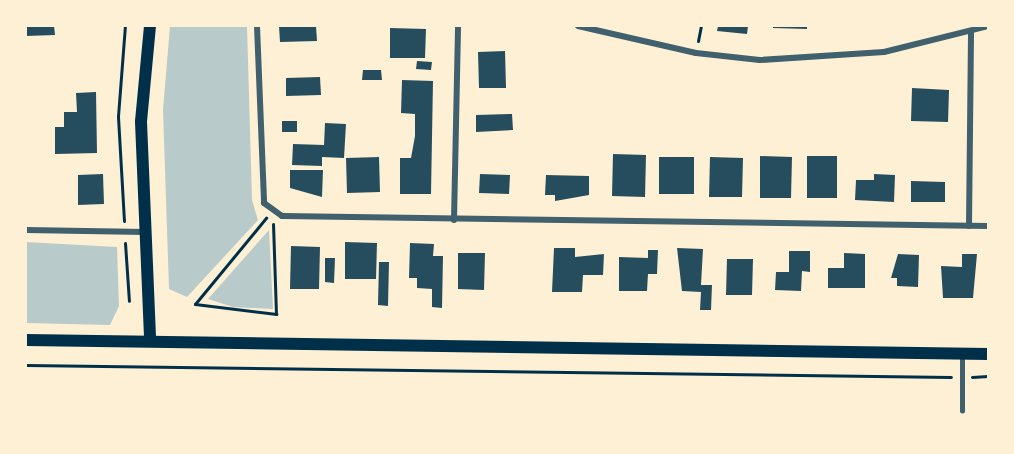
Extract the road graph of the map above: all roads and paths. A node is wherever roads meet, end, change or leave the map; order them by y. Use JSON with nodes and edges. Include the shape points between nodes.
{"nodes":[{"id":1,"x":125,"y":26,"type":"edge"},
{"id":2,"x":150,"y":26,"type":"edge"},
{"id":3,"x":257,"y":26,"type":"edge"},
{"id":4,"x":458,"y":26,"type":"edge"},
{"id":5,"x":578,"y":26,"type":"edge"},
{"id":6,"x":701,"y":26,"type":"edge"},
{"id":7,"x":988,"y":26,"type":"edge"},
{"id":8,"x":971,"y":32,"type":"junction"},
{"id":9,"x":696,"y":53,"type":"junction"},
{"id":10,"x":268,"y":211,"type":"junction"},
{"id":11,"x":454,"y":220,"type":"junction"},
{"id":12,"x":969,"y":226,"type":"junction"},
{"id":13,"x":988,"y":226,"type":"edge"},
{"id":14,"x":26,"y":230,"type":"edge"},
{"id":15,"x":125,"y":232,"type":"junction"},
{"id":16,"x":145,"y":232,"type":"junction"},
{"id":17,"x":129,"y":301,"type":"dead end"},
{"id":18,"x":26,"y":340,"type":"edge"},
{"id":19,"x":150,"y":341,"type":"junction"},
{"id":20,"x":962,"y":353,"type":"junction"},
{"id":21,"x":988,"y":354,"type":"edge"},
{"id":22,"x":26,"y":365,"type":"edge"},
{"id":23,"x":988,"y":376,"type":"edge"},
{"id":24,"x":962,"y":377,"type":"junction"},
{"id":25,"x":962,"y":411,"type":"dead end"}],
"edges":[{"from":1,"to":15,"type":"path","via":[[118,116]]},
{"from":2,"to":16,"type":"main road","via":[[141,122]]},
{"from":3,"to":10,"type":"street"},
{"from":4,"to":11,"type":"street"},
{"from":5,"to":9,"type":"street"},
{"from":6,"to":9,"type":"path"},
{"from":7,"to":8,"type":"street"},
{"from":8,"to":9,"type":"street","via":[[820,59]]},
{"from":8,"to":12,"type":"street"},
{"from":10,"to":10,"type":"path","via":[[274,228],[276,314],[195,304]]},
{"from":10,"to":11,"type":"street","via":[[282,216]]},
{"from":11,"to":12,"type":"street"},
{"from":12,"to":13,"type":"street"},
{"from":14,"to":15,"type":"street"},
{"from":15,"to":16,"type":"street"},
{"from":15,"to":17,"type":"path"},
{"from":16,"to":19,"type":"main road"},
{"from":18,"to":19,"type":"main road"},
{"from":19,"to":20,"type":"main road"},
{"from":20,"to":21,"type":"main road"},
{"from":20,"to":24,"type":"lane"},
{"from":22,"to":24,"type":"path"},
{"from":23,"to":24,"type":"path"},
{"from":24,"to":25,"type":"lane"}]}
